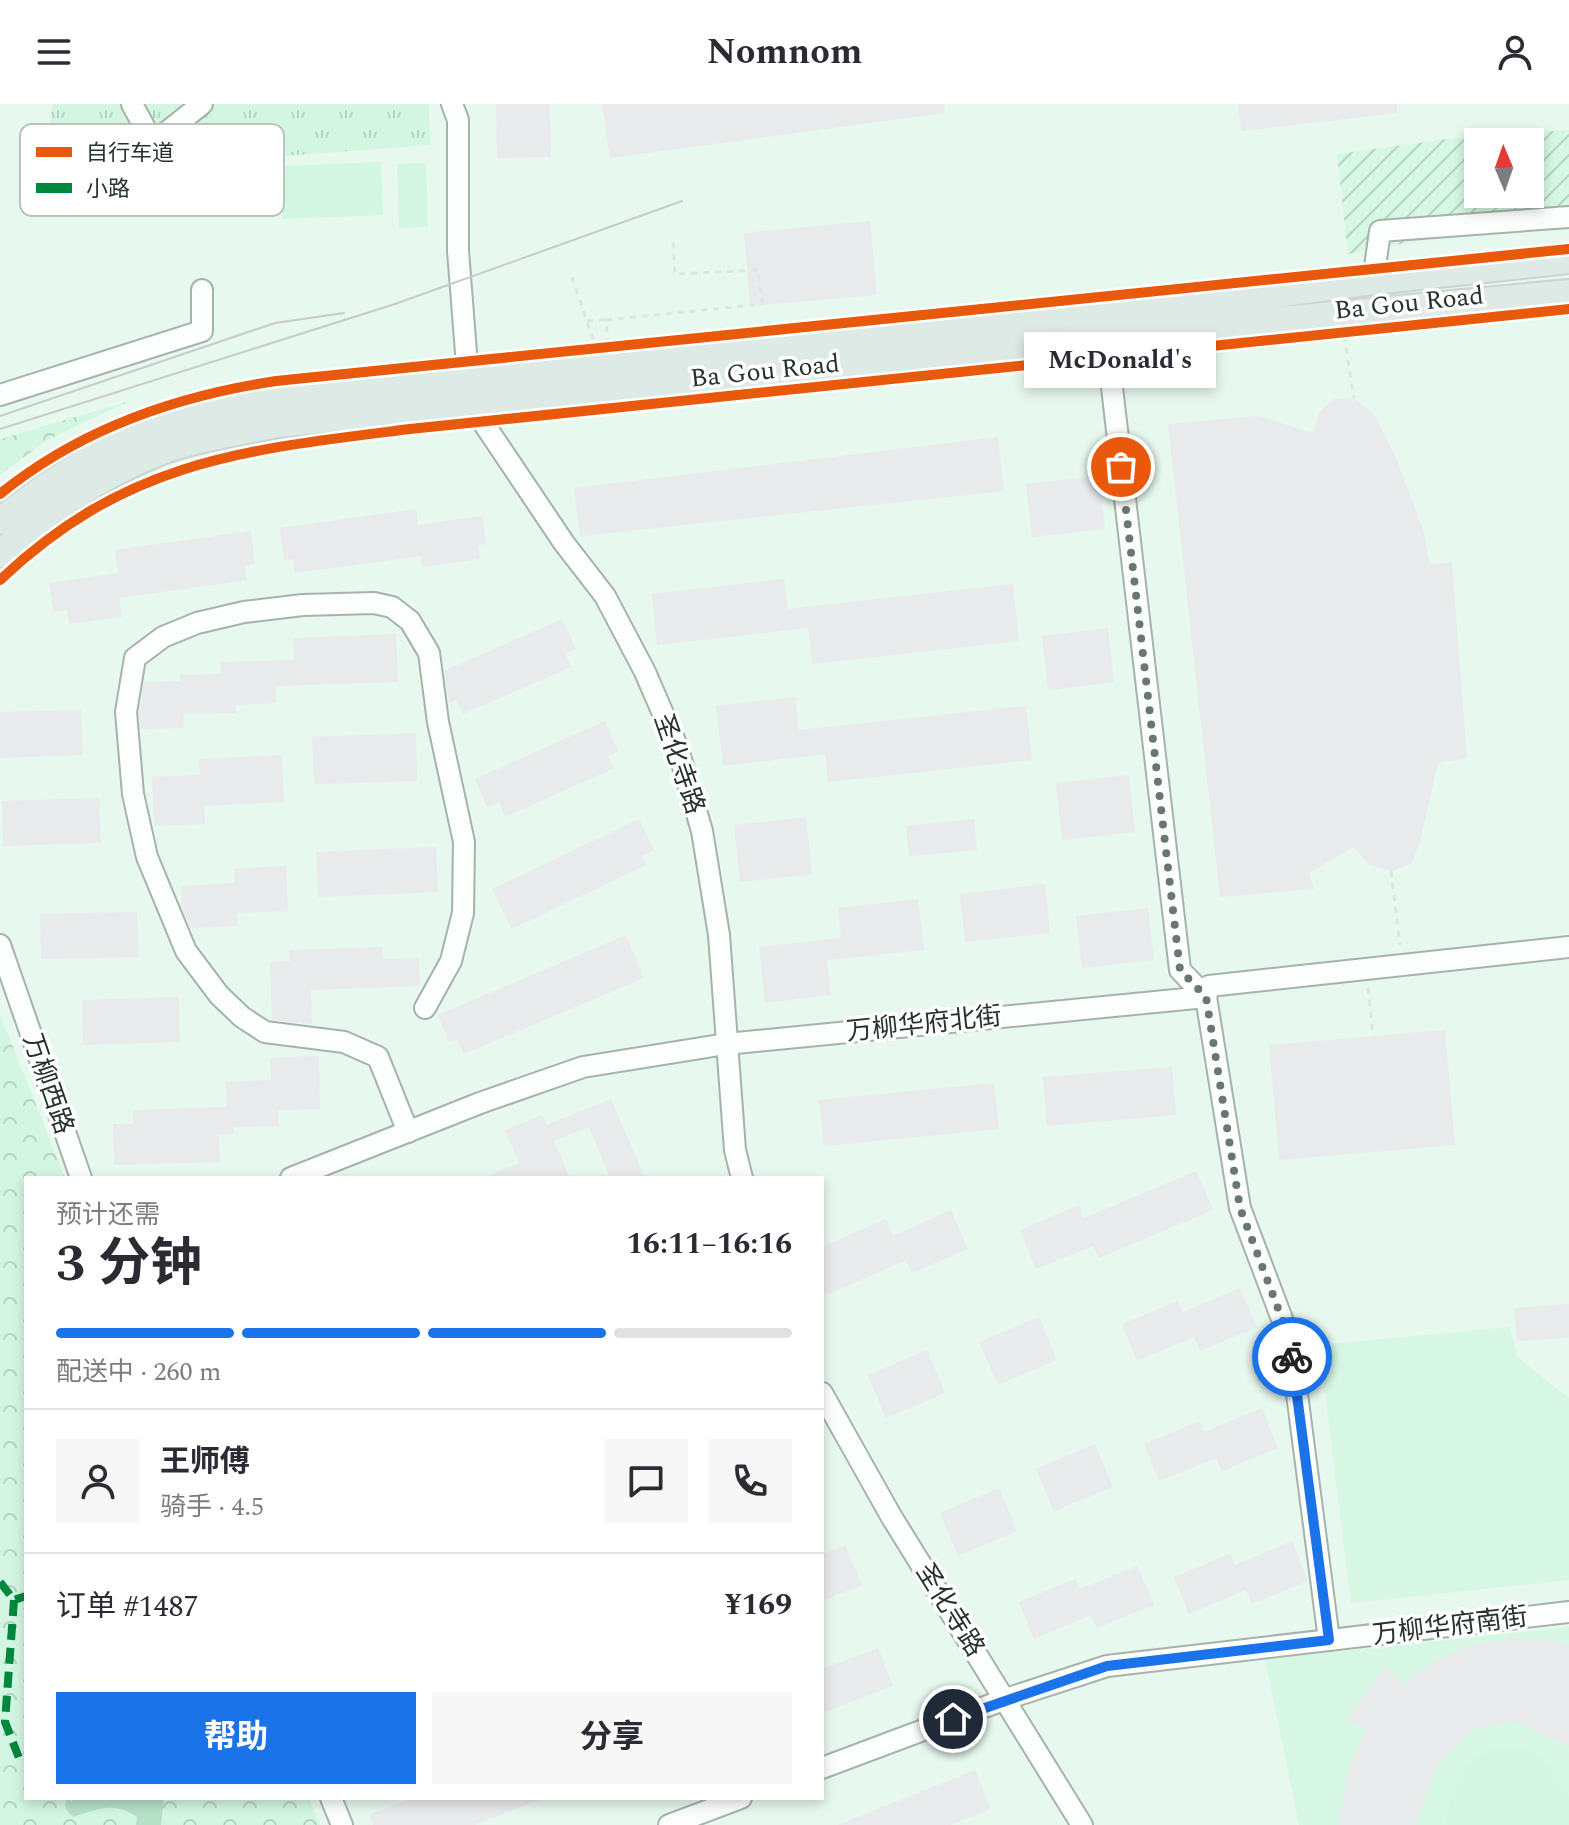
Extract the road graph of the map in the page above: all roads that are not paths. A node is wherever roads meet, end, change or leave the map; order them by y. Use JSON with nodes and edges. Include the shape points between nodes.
{"nodes":[{"id":1,"x":132,"y":104,"type":"edge"},
{"id":2,"x":202,"y":104,"type":"edge"},
{"id":3,"x":452,"y":104,"type":"edge"},
{"id":4,"x":143,"y":124,"type":"edge"},
{"id":5,"x":177,"y":124,"type":"edge"},
{"id":6,"x":1569,"y":217,"type":"edge"},
{"id":7,"x":1569,"y":260,"type":"edge"},
{"id":8,"x":1373,"y":281,"type":"junction"},
{"id":9,"x":202,"y":290,"type":"dead end"},
{"id":10,"x":1569,"y":293,"type":"edge"},
{"id":11,"x":1106,"y":336,"type":"junction"},
{"id":12,"x":469,"y":393,"type":"junction"},
{"id":13,"x":0,"y":395,"type":"edge"},
{"id":14,"x":0,"y":521,"type":"edge"},
{"id":15,"x":0,"y":554,"type":"edge"},
{"id":16,"x":0,"y":945,"type":"edge"},
{"id":17,"x":1569,"y":947,"type":"edge"},
{"id":18,"x":1206,"y":997,"type":"junction"},
{"id":19,"x":425,"y":1008,"type":"dead end"},
{"id":20,"x":726,"y":1044,"type":"junction"},
{"id":21,"x":408,"y":1132,"type":"junction"},
{"id":22,"x":80,"y":1176,"type":"edge"},
{"id":23,"x":296,"y":1176,"type":"edge"},
{"id":24,"x":742,"y":1176,"type":"edge"},
{"id":25,"x":824,"y":1397,"type":"edge"},
{"id":26,"x":1569,"y":1612,"type":"edge"},
{"id":27,"x":1329,"y":1640,"type":"junction"},
{"id":28,"x":1006,"y":1699,"type":"junction"},
{"id":29,"x":824,"y":1767,"type":"edge"},
{"id":30,"x":332,"y":1800,"type":"edge"},
{"id":31,"x":736,"y":1800,"type":"edge"},
{"id":32,"x":342,"y":1825,"type":"edge"},
{"id":33,"x":669,"y":1825,"type":"edge"},
{"id":34,"x":1082,"y":1825,"type":"edge"}],
"edges":[{"from":1,"to":4,"type":"street"},
{"from":2,"to":5,"type":"street"},
{"from":3,"to":12,"type":"street","via":[[458,120],[458,251]]},
{"from":6,"to":8,"type":"street","via":[[1380,231]]},
{"from":7,"to":8,"type":"main road","name":"Ba Gou Road"},
{"from":8,"to":12,"type":"main road","name":"Ba Gou Road"},
{"from":9,"to":13,"type":"street","via":[[202,331]]},
{"from":10,"to":11,"type":"main road","name":"Ba Gou Road"},
{"from":11,"to":12,"type":"main road","name":"Ba Gou Road"},
{"from":11,"to":18,"type":"street","via":[[1180,970]]},
{"from":12,"to":14,"type":"main road","name":"Ba Gou Road","via":[[267,402],[177,422],[115,445]]},
{"from":12,"to":15,"type":"main road","name":"Ba Gou Road","via":[[278,424],[161,452],[68,500]]},
{"from":12,"to":20,"type":"street","name":"圣化寺路","via":[[564,543],[605,596],[677,746],[702,831],[719,935]]},
{"from":16,"to":22,"type":"street","name":"万柳西路"},
{"from":17,"to":18,"type":"street","name":"万柳华府北街","via":[[1209,986]]},
{"from":18,"to":20,"type":"street","name":"万柳华府北街"},
{"from":18,"to":27,"type":"street","via":[[1240,1208],[1290,1340]]},
{"from":19,"to":21,"type":"street","via":[[451,961],[463,913],[464,842],[429,653],[410,621],[392,607],[374,603],[244,612],[163,637],[135,658],[126,712],[133,794],[147,857],[186,951],[219,995],[265,1032],[344,1042],[378,1057]]},
{"from":20,"to":21,"type":"street","name":"万柳华府北街","via":[[583,1067]]},
{"from":20,"to":24,"type":"street","name":"圣化寺路"},
{"from":21,"to":23,"type":"street","name":"万柳华府北街"},
{"from":25,"to":28,"type":"street","name":"圣化寺路","via":[[891,1516]]},
{"from":26,"to":27,"type":"street","name":"万柳华府南街"},
{"from":27,"to":28,"type":"street","name":"万柳华府南街","via":[[1107,1666]]},
{"from":28,"to":29,"type":"street","name":"万柳华府南街"},
{"from":28,"to":34,"type":"street","name":"圣化寺路"},
{"from":30,"to":32,"type":"street"},
{"from":31,"to":33,"type":"street"}]}
